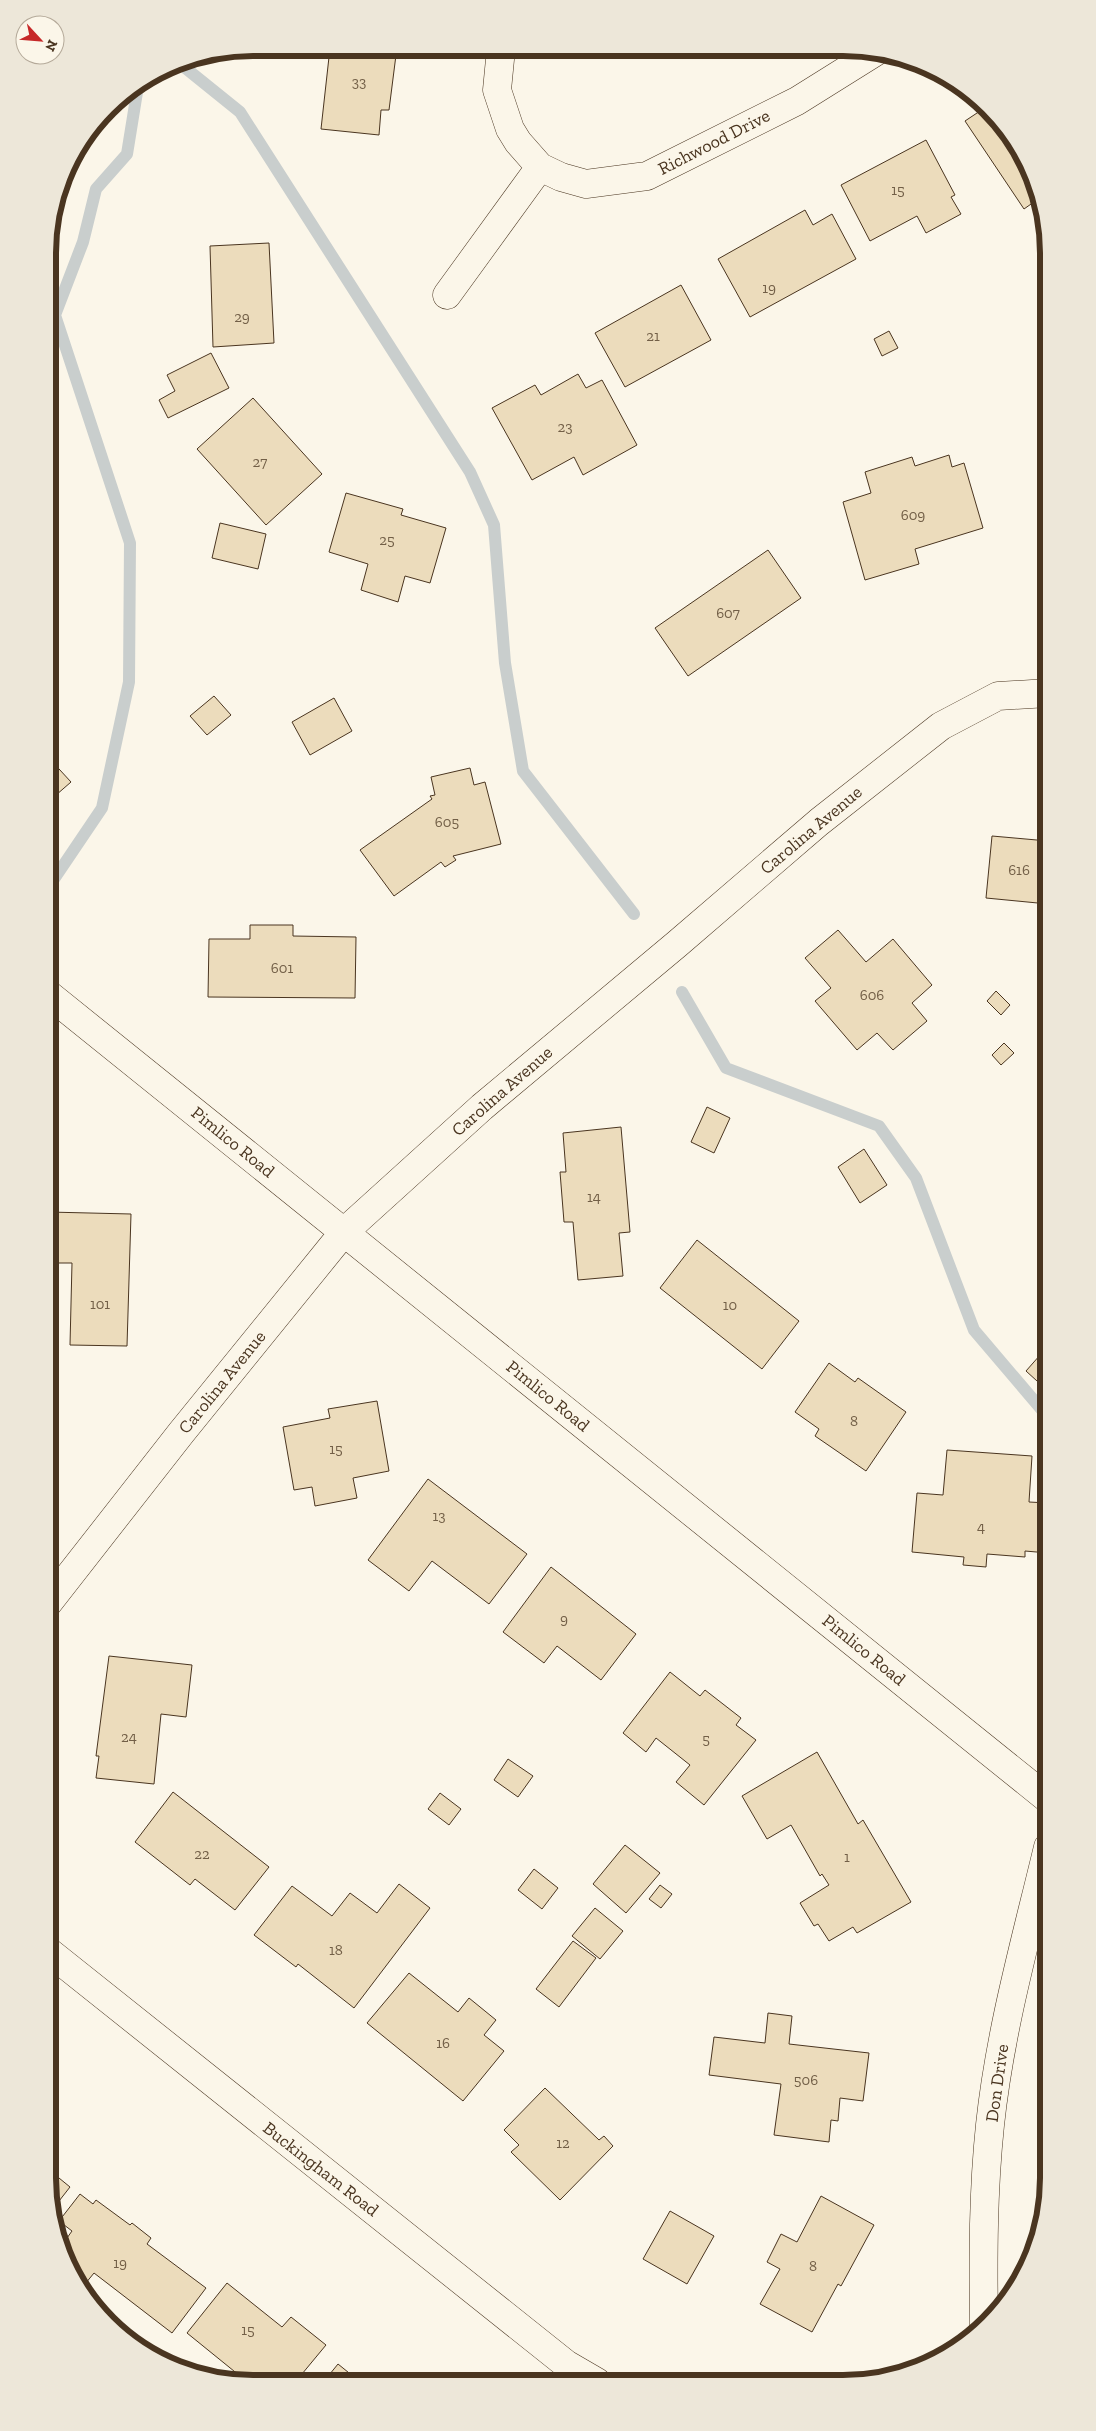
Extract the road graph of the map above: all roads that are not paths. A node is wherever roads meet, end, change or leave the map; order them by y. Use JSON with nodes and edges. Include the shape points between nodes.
{"nodes":[{"id":1,"x":501,"y":56,"type":"edge"},
{"id":2,"x":866,"y":58,"type":"edge"},
{"id":3,"x":540,"y":167,"type":"junction"},
{"id":4,"x":447,"y":295,"type":"dead end"},
{"id":5,"x":1040,"y":693,"type":"edge"},
{"id":6,"x":56,"y":1000,"type":"edge"},
{"id":7,"x":344,"y":1232,"type":"junction"},
{"id":8,"x":56,"y":1593,"type":"edge"},
{"id":9,"x":1040,"y":1793,"type":"edge"},
{"id":10,"x":1040,"y":1880,"type":"edge"},
{"id":11,"x":56,"y":1957,"type":"edge"},
{"id":12,"x":984,"y":2315,"type":"edge"},
{"id":13,"x":586,"y":2375,"type":"edge"}],
"edges":[{"from":1,"to":3,"type":"street","name":"Richwood Drive","via":[[497,90],[510,129]]},
{"from":2,"to":3,"type":"street","name":"Richwood Drive","via":[[796,101],[647,176],[586,184]]},
{"from":3,"to":4,"type":"street"},
{"from":5,"to":7,"type":"street","name":"Carolina Avenue","via":[[998,696],[941,726],[819,822],[482,1107]]},
{"from":6,"to":7,"type":"street","name":"Pimlico Road"},
{"from":7,"to":8,"type":"street","name":"Carolina Avenue"},
{"from":7,"to":9,"type":"street","name":"Pimlico Road"},
{"from":10,"to":12,"type":"street","name":"Don Drive","via":[[1005,2024],[990,2125],[983,2234]]},
{"from":11,"to":13,"type":"street","name":"Buckingham Road","via":[[566,2364]]}]}
